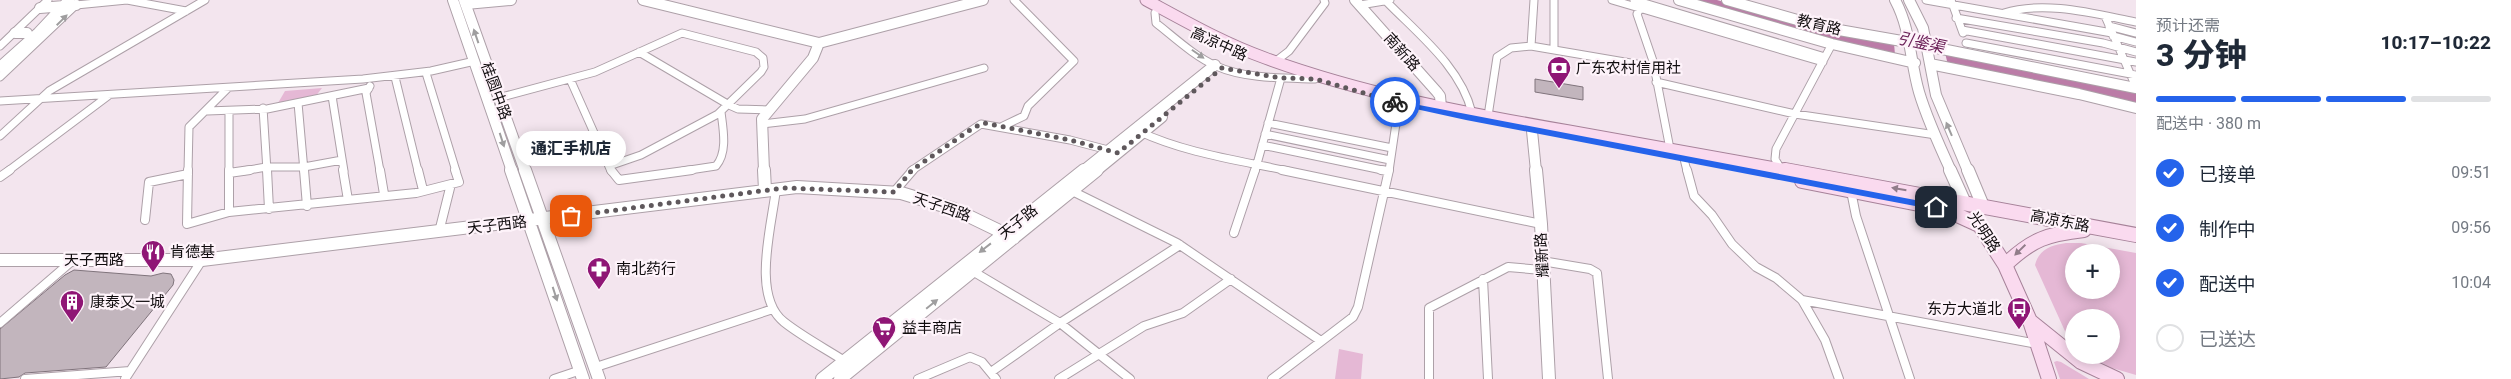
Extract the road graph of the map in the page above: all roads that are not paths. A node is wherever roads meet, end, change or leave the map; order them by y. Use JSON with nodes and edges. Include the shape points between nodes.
{"nodes":[{"id":1,"x":127,"y":0,"type":"edge"},
{"id":2,"x":205,"y":0,"type":"edge"},
{"id":3,"x":453,"y":0,"type":"edge"},
{"id":4,"x":511,"y":0,"type":"edge"},
{"id":5,"x":642,"y":0,"type":"edge"},
{"id":6,"x":983,"y":0,"type":"edge"},
{"id":7,"x":1014,"y":0,"type":"edge"},
{"id":8,"x":1136,"y":0,"type":"edge"},
{"id":9,"x":1146,"y":0,"type":"edge"},
{"id":10,"x":1324,"y":0,"type":"edge"},
{"id":11,"x":1390,"y":0,"type":"edge"},
{"id":12,"x":1534,"y":0,"type":"edge"},
{"id":13,"x":1554,"y":0,"type":"edge"},
{"id":14,"x":1612,"y":0,"type":"edge"},
{"id":15,"x":1634,"y":0,"type":"edge"},
{"id":16,"x":1679,"y":0,"type":"edge"},
{"id":17,"x":1730,"y":0,"type":"edge"},
{"id":18,"x":1895,"y":0,"type":"edge"},
{"id":19,"x":1909,"y":0,"type":"edge"},
{"id":20,"x":1926,"y":0,"type":"edge"},
{"id":21,"x":1386,"y":1,"type":"edge"},
{"id":22,"x":465,"y":2,"type":"edge"},
{"id":23,"x":1358,"y":2,"type":"edge"},
{"id":24,"x":1952,"y":2,"type":"edge"},
{"id":25,"x":64,"y":3,"type":"edge"},
{"id":26,"x":1644,"y":4,"type":"edge"},
{"id":27,"x":40,"y":8,"type":"joint"},
{"id":28,"x":186,"y":10,"type":"junction"},
{"id":29,"x":1159,"y":11,"type":"junction"},
{"id":30,"x":2004,"y":13,"type":"junction"},
{"id":31,"x":2105,"y":16,"type":"junction"},
{"id":32,"x":1956,"y":18,"type":"junction"},
{"id":33,"x":2136,"y":22,"type":"edge"},
{"id":34,"x":1962,"y":30,"type":"junction"},
{"id":35,"x":2111,"y":31,"type":"junction"},
{"id":36,"x":2136,"y":33,"type":"edge"},
{"id":37,"x":16,"y":37,"type":"junction"},
{"id":38,"x":29,"y":37,"type":"junction"},
{"id":39,"x":42,"y":39,"type":"junction"},
{"id":40,"x":2136,"y":42,"type":"edge"},
{"id":41,"x":819,"y":43,"type":"junction"},
{"id":42,"x":1966,"y":43,"type":"junction"},
{"id":43,"x":1832,"y":44,"type":"junction"},
{"id":44,"x":1913,"y":44,"type":"junction"},
{"id":45,"x":0,"y":46,"type":"edge"},
{"id":46,"x":1531,"y":46,"type":"junction"},
{"id":47,"x":2118,"y":46,"type":"junction"},
{"id":48,"x":1927,"y":47,"type":"junction"},
{"id":49,"x":1554,"y":49,"type":"junction"},
{"id":50,"x":639,"y":52,"type":"junction"},
{"id":51,"x":2136,"y":52,"type":"edge"},
{"id":52,"x":1970,"y":54,"type":"junction"},
{"id":53,"x":0,"y":56,"type":"edge"},
{"id":54,"x":2123,"y":58,"type":"junction"},
{"id":55,"x":480,"y":60,"type":"junction"},
{"id":56,"x":1824,"y":60,"type":"junction"},
{"id":57,"x":1276,"y":61,"type":"junction"},
{"id":58,"x":1915,"y":61,"type":"junction"},
{"id":59,"x":2136,"y":62,"type":"edge"},
{"id":60,"x":1929,"y":63,"type":"junction"},
{"id":61,"x":0,"y":67,"type":"edge"},
{"id":62,"x":1219,"y":67,"type":"junction"},
{"id":63,"x":1654,"y":67,"type":"junction"},
{"id":64,"x":984,"y":68,"type":"dead end"},
{"id":65,"x":426,"y":73,"type":"junction"},
{"id":66,"x":2133,"y":74,"type":"edge"},
{"id":67,"x":0,"y":77,"type":"edge"},
{"id":68,"x":394,"y":77,"type":"junction"},
{"id":69,"x":375,"y":78,"type":"junction"},
{"id":70,"x":1281,"y":78,"type":"junction"},
{"id":71,"x":570,"y":79,"type":"junction"},
{"id":72,"x":1315,"y":79,"type":"junction"},
{"id":73,"x":1656,"y":82,"type":"junction"},
{"id":74,"x":369,"y":88,"type":"junction"},
{"id":75,"x":2136,"y":88,"type":"edge"},
{"id":76,"x":227,"y":89,"type":"junction"},
{"id":77,"x":108,"y":96,"type":"junction"},
{"id":78,"x":332,"y":96,"type":"junction"},
{"id":79,"x":498,"y":98,"type":"junction"},
{"id":80,"x":38,"y":99,"type":"junction"},
{"id":81,"x":0,"y":101,"type":"edge"},
{"id":82,"x":298,"y":103,"type":"junction"},
{"id":83,"x":1399,"y":103,"type":"junction"},
{"id":84,"x":729,"y":105,"type":"junction"},
{"id":85,"x":1441,"y":107,"type":"junction"},
{"id":86,"x":263,"y":108,"type":"junction"},
{"id":87,"x":2136,"y":108,"type":"edge"},
{"id":88,"x":768,"y":110,"type":"junction"},
{"id":89,"x":207,"y":111,"type":"junction"},
{"id":90,"x":721,"y":112,"type":"junction"},
{"id":91,"x":1472,"y":113,"type":"junction"},
{"id":92,"x":229,"y":114,"type":"junction"},
{"id":93,"x":1795,"y":114,"type":"junction"},
{"id":94,"x":1488,"y":116,"type":"junction"},
{"id":95,"x":1268,"y":123,"type":"junction"},
{"id":96,"x":762,"y":124,"type":"junction"},
{"id":97,"x":1003,"y":126,"type":"junction"},
{"id":98,"x":1138,"y":131,"type":"junction"},
{"id":99,"x":1532,"y":131,"type":"junction"},
{"id":100,"x":1265,"y":134,"type":"junction"},
{"id":101,"x":1936,"y":135,"type":"junction"},
{"id":102,"x":0,"y":136,"type":"edge"},
{"id":103,"x":1262,"y":145,"type":"junction"},
{"id":104,"x":1392,"y":148,"type":"junction"},
{"id":105,"x":1670,"y":150,"type":"junction"},
{"id":106,"x":1113,"y":151,"type":"junction"},
{"id":107,"x":1684,"y":159,"type":"junction"},
{"id":108,"x":1946,"y":159,"type":"junction"},
{"id":109,"x":342,"y":160,"type":"junction"},
{"id":110,"x":1390,"y":160,"type":"junction"},
{"id":111,"x":1964,"y":163,"type":"junction"},
{"id":112,"x":1257,"y":165,"type":"junction"},
{"id":113,"x":609,"y":166,"type":"junction"},
{"id":114,"x":266,"y":167,"type":"junction"},
{"id":115,"x":304,"y":167,"type":"junction"},
{"id":116,"x":1781,"y":169,"type":"junction"},
{"id":117,"x":1388,"y":170,"type":"junction"},
{"id":118,"x":229,"y":173,"type":"junction"},
{"id":119,"x":188,"y":174,"type":"junction"},
{"id":120,"x":0,"y":177,"type":"edge"},
{"id":121,"x":1822,"y":180,"type":"junction"},
{"id":122,"x":450,"y":184,"type":"junction"},
{"id":123,"x":771,"y":189,"type":"junction"},
{"id":124,"x":1067,"y":189,"type":"junction"},
{"id":125,"x":423,"y":190,"type":"junction"},
{"id":126,"x":1384,"y":190,"type":"junction"},
{"id":127,"x":1851,"y":191,"type":"junction"},
{"id":128,"x":894,"y":192,"type":"junction"},
{"id":129,"x":384,"y":194,"type":"junction"},
{"id":130,"x":348,"y":200,"type":"junction"},
{"id":131,"x":1964,"y":201,"type":"junction"},
{"id":132,"x":307,"y":206,"type":"junction"},
{"id":133,"x":1983,"y":206,"type":"junction"},
{"id":134,"x":268,"y":209,"type":"junction"},
{"id":135,"x":229,"y":212,"type":"junction"},
{"id":136,"x":544,"y":218,"type":"junction"},
{"id":137,"x":144,"y":220,"type":"dead end"},
{"id":138,"x":528,"y":221,"type":"junction"},
{"id":139,"x":1541,"y":224,"type":"junction"},
{"id":140,"x":1980,"y":225,"type":"junction"},
{"id":141,"x":2099,"y":228,"type":"junction"},
{"id":142,"x":439,"y":232,"type":"junction"},
{"id":143,"x":1234,"y":233,"type":"dead end"},
{"id":144,"x":2136,"y":235,"type":"edge"},
{"id":145,"x":1009,"y":236,"type":"junction"},
{"id":146,"x":1180,"y":245,"type":"junction"},
{"id":147,"x":0,"y":260,"type":"edge"},
{"id":148,"x":74,"y":260,"type":"junction"},
{"id":149,"x":202,"y":260,"type":"junction"},
{"id":150,"x":1542,"y":265,"type":"junction"},
{"id":151,"x":2005,"y":265,"type":"junction"},
{"id":152,"x":968,"y":269,"type":"junction"},
{"id":153,"x":1483,"y":278,"type":"junction"},
{"id":154,"x":1231,"y":279,"type":"junction"},
{"id":155,"x":1802,"y":300,"type":"junction"},
{"id":156,"x":773,"y":309,"type":"junction"},
{"id":157,"x":1891,"y":318,"type":"junction"},
{"id":158,"x":2030,"y":321,"type":"junction"},
{"id":159,"x":0,"y":323,"type":"edge"},
{"id":160,"x":1060,"y":323,"type":"junction"},
{"id":161,"x":1321,"y":341,"type":"junction"},
{"id":162,"x":2037,"y":344,"type":"junction"},
{"id":163,"x":1098,"y":354,"type":"junction"},
{"id":164,"x":850,"y":364,"type":"junction"},
{"id":165,"x":598,"y":373,"type":"edge"},
{"id":166,"x":582,"y":374,"type":"edge"},
{"id":167,"x":128,"y":375,"type":"edge"},
{"id":168,"x":993,"y":376,"type":"edge"},
{"id":169,"x":46,"y":378,"type":"edge"},
{"id":170,"x":25,"y":379,"type":"edge"},
{"id":171,"x":554,"y":379,"type":"edge"},
{"id":172,"x":822,"y":379,"type":"edge"},
{"id":173,"x":840,"y":379,"type":"edge"},
{"id":174,"x":918,"y":379,"type":"edge"},
{"id":175,"x":1059,"y":379,"type":"edge"},
{"id":176,"x":1130,"y":379,"type":"edge"},
{"id":177,"x":1272,"y":379,"type":"edge"},
{"id":178,"x":1429,"y":379,"type":"edge"},
{"id":179,"x":1488,"y":379,"type":"edge"},
{"id":180,"x":1549,"y":379,"type":"edge"},
{"id":181,"x":1608,"y":379,"type":"edge"},
{"id":182,"x":1839,"y":379,"type":"edge"},
{"id":183,"x":1910,"y":379,"type":"edge"},
{"id":184,"x":2049,"y":379,"type":"edge"},
{"id":185,"x":2117,"y":379,"type":"edge"}],
"edges":[{"from":1,"to":25,"type":"street"},
{"from":1,"to":28,"type":"street"},
{"from":2,"to":28,"type":"street"},
{"from":3,"to":55,"type":"street","name":"桂圆中路"},
{"from":4,"to":22,"type":"street"},
{"from":5,"to":41,"type":"street"},
{"from":6,"to":41,"type":"street"},
{"from":7,"to":97,"type":"street","via":[[1074,61],[1028,106],[1024,116]]},
{"from":8,"to":29,"type":"main road","name":"高凉中路"},
{"from":9,"to":29,"type":"main road","name":"高凉中路"},
{"from":10,"to":57,"type":"street","via":[[1289,51]]},
{"from":11,"to":21,"type":"street"},
{"from":12,"to":46,"type":"street"},
{"from":13,"to":49,"type":"street"},
{"from":14,"to":26,"type":"street"},
{"from":15,"to":26,"type":"street"},
{"from":16,"to":43,"type":"street"},
{"from":17,"to":44,"type":"street","name":"教育路","via":[[1822,27]]},
{"from":18,"to":44,"type":"street","name":"光明路"},
{"from":19,"to":48,"type":"street","name":"光明路","via":[[1920,21]]},
{"from":20,"to":24,"type":"street"},
{"from":21,"to":23,"type":"street"},
{"from":21,"to":91,"type":"street","via":[[1459,78]]},
{"from":55,"to":22,"type":"street","name":"桂圆中路","one_way":true},
{"from":23,"to":85,"type":"street","name":"南新路","via":[[1440,95]]},
{"from":24,"to":30,"type":"street"},
{"from":24,"to":32,"type":"street"},
{"from":25,"to":27,"type":"street"},
{"from":25,"to":38,"type":"street"},
{"from":39,"to":25,"type":"street","one_way":true},
{"from":26,"to":56,"type":"street"},
{"from":26,"to":63,"type":"street","via":[[1638,19]]},
{"from":27,"to":37,"type":"street"},
{"from":28,"to":80,"type":"street"},
{"from":29,"to":57,"type":"main road","name":"高凉中路"},
{"from":29,"to":62,"type":"street","one_way":true,"via":[[1154,20],[1156,23]]},
{"from":29,"to":72,"type":"main road","name":"高凉中路","via":[[1191,32],[1233,51]]},
{"from":30,"to":31,"type":"street","via":[[2030,7]]},
{"from":30,"to":35,"type":"street"},
{"from":31,"to":33,"type":"street"},
{"from":31,"to":35,"type":"street"},
{"from":32,"to":34,"type":"street"},
{"from":32,"to":47,"type":"street"},
{"from":34,"to":42,"type":"street"},
{"from":34,"to":54,"type":"street"},
{"from":35,"to":36,"type":"street"},
{"from":35,"to":40,"type":"street"},
{"from":35,"to":47,"type":"street"},
{"from":37,"to":38,"type":"street"},
{"from":37,"to":45,"type":"street"},
{"from":37,"to":53,"type":"street"},
{"from":38,"to":39,"type":"street"},
{"from":38,"to":61,"type":"street"},
{"from":39,"to":67,"type":"street"},
{"from":41,"to":88,"type":"street","via":[[813,58]]},
{"from":42,"to":52,"type":"street"},
{"from":42,"to":66,"type":"street"},
{"from":43,"to":56,"type":"street"},
{"from":43,"to":58,"type":"street"},
{"from":44,"to":58,"type":"street","name":"光明路"},
{"from":46,"to":49,"type":"street"},
{"from":46,"to":94,"type":"street","via":[[1511,48],[1496,57]]},
{"from":47,"to":51,"type":"street"},
{"from":47,"to":54,"type":"street"},
{"from":48,"to":52,"type":"street"},
{"from":48,"to":60,"type":"street","name":"光明路"},
{"from":49,"to":63,"type":"street"},
{"from":50,"to":71,"type":"street","via":[[602,70]]},
{"from":50,"to":84,"type":"street"},
{"from":50,"to":84,"type":"street","via":[[684,32],[756,52],[763,58],[764,67]]},
{"from":52,"to":75,"type":"street"},
{"from":54,"to":59,"type":"street"},
{"from":54,"to":66,"type":"street"},
{"from":55,"to":65,"type":"street"},
{"from":55,"to":79,"type":"street","name":"桂圆中路"},
{"from":55,"to":138,"type":"street","name":"桂圆中路","one_way":true},
{"from":56,"to":93,"type":"street"},
{"from":57,"to":85,"type":"main road","name":"高凉中路","via":[[1366,89]]},
{"from":58,"to":101,"type":"street","name":"光明路","via":[[1919,92]]},
{"from":60,"to":87,"type":"street"},
{"from":111,"to":60,"type":"street","name":"光明路","one_way":true,"via":[[1936,94]]},
{"from":62,"to":70,"type":"street"},
{"from":62,"to":98,"type":"street","name":"天子路"},
{"from":63,"to":73,"type":"street"},
{"from":64,"to":96,"type":"street","via":[[805,119]]},
{"from":65,"to":68,"type":"street"},
{"from":65,"to":122,"type":"street","via":[[459,182]]},
{"from":66,"to":75,"type":"street"},
{"from":68,"to":69,"type":"street"},
{"from":68,"to":125,"type":"street"},
{"from":69,"to":74,"type":"street"},
{"from":69,"to":76,"type":"street"},
{"from":70,"to":72,"type":"street"},
{"from":70,"to":95,"type":"street"},
{"from":71,"to":79,"type":"street"},
{"from":71,"to":113,"type":"street"},
{"from":72,"to":83,"type":"main road","name":"高凉中路"},
{"from":73,"to":93,"type":"street"},
{"from":73,"to":105,"type":"street"},
{"from":74,"to":78,"type":"street"},
{"from":74,"to":129,"type":"street","via":[[366,93]]},
{"from":76,"to":77,"type":"street"},
{"from":76,"to":89,"type":"street"},
{"from":77,"to":80,"type":"street"},
{"from":77,"to":120,"type":"street"},
{"from":78,"to":82,"type":"street"},
{"from":78,"to":109,"type":"street"},
{"from":79,"to":136,"type":"street","name":"桂圆中路"},
{"from":80,"to":81,"type":"street"},
{"from":80,"to":102,"type":"street"},
{"from":82,"to":86,"type":"street"},
{"from":82,"to":115,"type":"street"},
{"from":83,"to":99,"type":"main road","name":"高凉中路"},
{"from":83,"to":104,"type":"street"},
{"from":84,"to":88,"type":"street","via":[[738,109]]},
{"from":84,"to":90,"type":"street"},
{"from":85,"to":91,"type":"main road","name":"高凉中路"},
{"from":86,"to":92,"type":"street"},
{"from":86,"to":114,"type":"street"},
{"from":88,"to":96,"type":"street"},
{"from":89,"to":92,"type":"street"},
{"from":89,"to":119,"type":"street","via":[[189,128]]},
{"from":90,"to":113,"type":"street","via":[[642,155]]},
{"from":90,"to":113,"type":"street","via":[[722,155],[716,166],[619,180]]},
{"from":91,"to":94,"type":"main road","name":"高凉中路"},
{"from":92,"to":118,"type":"street"},
{"from":93,"to":101,"type":"street"},
{"from":93,"to":116,"type":"street","via":[[1775,154]]},
{"from":94,"to":105,"type":"main road","name":"高凉中路"},
{"from":95,"to":100,"type":"street"},
{"from":95,"to":104,"type":"street"},
{"from":96,"to":123,"type":"street"},
{"from":97,"to":106,"type":"street"},
{"from":97,"to":128,"type":"street","via":[[984,123],[973,128],[912,170]]},
{"from":98,"to":106,"type":"street","name":"天子路"},
{"from":98,"to":112,"type":"street","via":[[1189,150]]},
{"from":99,"to":107,"type":"main road","name":"高凉中路"},
{"from":99,"to":139,"type":"street","name":"耀新路"},
{"from":100,"to":103,"type":"street"},
{"from":100,"to":110,"type":"street"},
{"from":101,"to":108,"type":"street","name":"光明路"},
{"from":103,"to":112,"type":"street"},
{"from":103,"to":117,"type":"street"},
{"from":104,"to":110,"type":"street"},
{"from":105,"to":116,"type":"main road","name":"高凉中路"},
{"from":106,"to":124,"type":"street","name":"天子路"},
{"from":107,"to":121,"type":"main road","name":"高凉中路"},
{"from":107,"to":155,"type":"street","via":[[1694,196],[1712,214],[1732,244],[1756,267],[1776,278]]},
{"from":108,"to":111,"type":"street"},
{"from":108,"to":131,"type":"street","name":"光明路"},
{"from":109,"to":115,"type":"street"},
{"from":109,"to":130,"type":"street"},
{"from":110,"to":117,"type":"street"},
{"from":111,"to":133,"type":"street","name":"光明路"},
{"from":112,"to":126,"type":"street"},
{"from":112,"to":143,"type":"street"},
{"from":114,"to":115,"type":"street"},
{"from":114,"to":118,"type":"street"},
{"from":114,"to":134,"type":"street"},
{"from":115,"to":132,"type":"street"},
{"from":116,"to":121,"type":"main road","name":"高凉中路"},
{"from":117,"to":126,"type":"street"},
{"from":118,"to":135,"type":"street"},
{"from":119,"to":135,"type":"street","via":[[187,224]]},
{"from":119,"to":137,"type":"street","via":[[149,182]]},
{"from":121,"to":127,"type":"main road","name":"高凉中路"},
{"from":131,"to":121,"type":"main road","name":"高凉中路","one_way":true},
{"from":122,"to":125,"type":"street"},
{"from":122,"to":142,"type":"street"},
{"from":123,"to":128,"type":"street","name":"天子西路","via":[[798,187]]},
{"from":123,"to":136,"type":"street","name":"天子西路"},
{"from":123,"to":156,"type":"street","via":[[768,264],[769,301]]},
{"from":124,"to":145,"type":"street","name":"天子路"},
{"from":124,"to":146,"type":"street"},
{"from":125,"to":129,"type":"street"},
{"from":126,"to":139,"type":"street"},
{"from":126,"to":161,"type":"street","via":[[1358,307],[1353,317]]},
{"from":127,"to":140,"type":"main road","name":"高凉中路","via":[[1944,209]]},
{"from":127,"to":157,"type":"street","via":[[1856,216]]},
{"from":128,"to":145,"type":"street","name":"天子西路","via":[[936,202]]},
{"from":129,"to":130,"type":"street"},
{"from":130,"to":132,"type":"street"},
{"from":131,"to":133,"type":"main road","name":"高凉中路"},
{"from":131,"to":140,"type":"main road","name":"光明路"},
{"from":132,"to":134,"type":"street"},
{"from":133,"to":141,"type":"main road","name":"高凉东路"},
{"from":134,"to":135,"type":"street"},
{"from":136,"to":138,"type":"street","name":"天子西路"},
{"from":136,"to":165,"type":"street","name":"桂圆中路"},
{"from":138,"to":142,"type":"street","name":"天子西路"},
{"from":138,"to":166,"type":"street","name":"桂圆中路","one_way":true},
{"from":139,"to":150,"type":"street","name":"耀新路"},
{"from":140,"to":151,"type":"main road","name":"光明路"},
{"from":141,"to":144,"type":"main road","name":"高凉东路"},
{"from":141,"to":151,"type":"main road","one_way":true,"via":[[2037,237]]},
{"from":142,"to":149,"type":"street","name":"天子西路"},
{"from":145,"to":152,"type":"street","name":"天子路"},
{"from":146,"to":154,"type":"street"},
{"from":146,"to":160,"type":"street"},
{"from":147,"to":148,"type":"street","name":"天子西路"},
{"from":148,"to":149,"type":"street","name":"天子西路"},
{"from":148,"to":159,"type":"street"},
{"from":149,"to":167,"type":"street"},
{"from":150,"to":153,"type":"street","via":[[1508,267]]},
{"from":150,"to":180,"type":"street","name":"耀新路"},
{"from":150,"to":181,"type":"street","via":[[1590,269],[1597,273]]},
{"from":151,"to":158,"type":"main road","name":"光明路"},
{"from":152,"to":160,"type":"street"},
{"from":152,"to":164,"type":"street","name":"天子路"},
{"from":153,"to":178,"type":"street","via":[[1429,308]]},
{"from":153,"to":179,"type":"street"},
{"from":154,"to":161,"type":"street"},
{"from":154,"to":163,"type":"street","via":[[1183,313],[1170,320],[1144,326]]},
{"from":155,"to":157,"type":"street"},
{"from":155,"to":182,"type":"street","via":[[1825,340]]},
{"from":156,"to":164,"type":"street","via":[[784,322]]},
{"from":156,"to":165,"type":"street"},
{"from":157,"to":162,"type":"street"},
{"from":157,"to":183,"type":"street"},
{"from":158,"to":162,"type":"main road","name":"光明路"},
{"from":158,"to":185,"type":"main road","via":[[2081,362]]},
{"from":160,"to":163,"type":"street"},
{"from":160,"to":168,"type":"street"},
{"from":161,"to":177,"type":"street"},
{"from":162,"to":184,"type":"main road","name":"光明路"},
{"from":163,"to":175,"type":"street"},
{"from":163,"to":176,"type":"street"},
{"from":164,"to":172,"type":"street","name":"天子路"},
{"from":164,"to":173,"type":"street","name":"天子路"},
{"from":166,"to":171,"type":"street"},
{"from":167,"to":169,"type":"street"},
{"from":168,"to":174,"type":"street","via":[[976,357],[970,357]]},
{"from":169,"to":170,"type":"street"}]}
